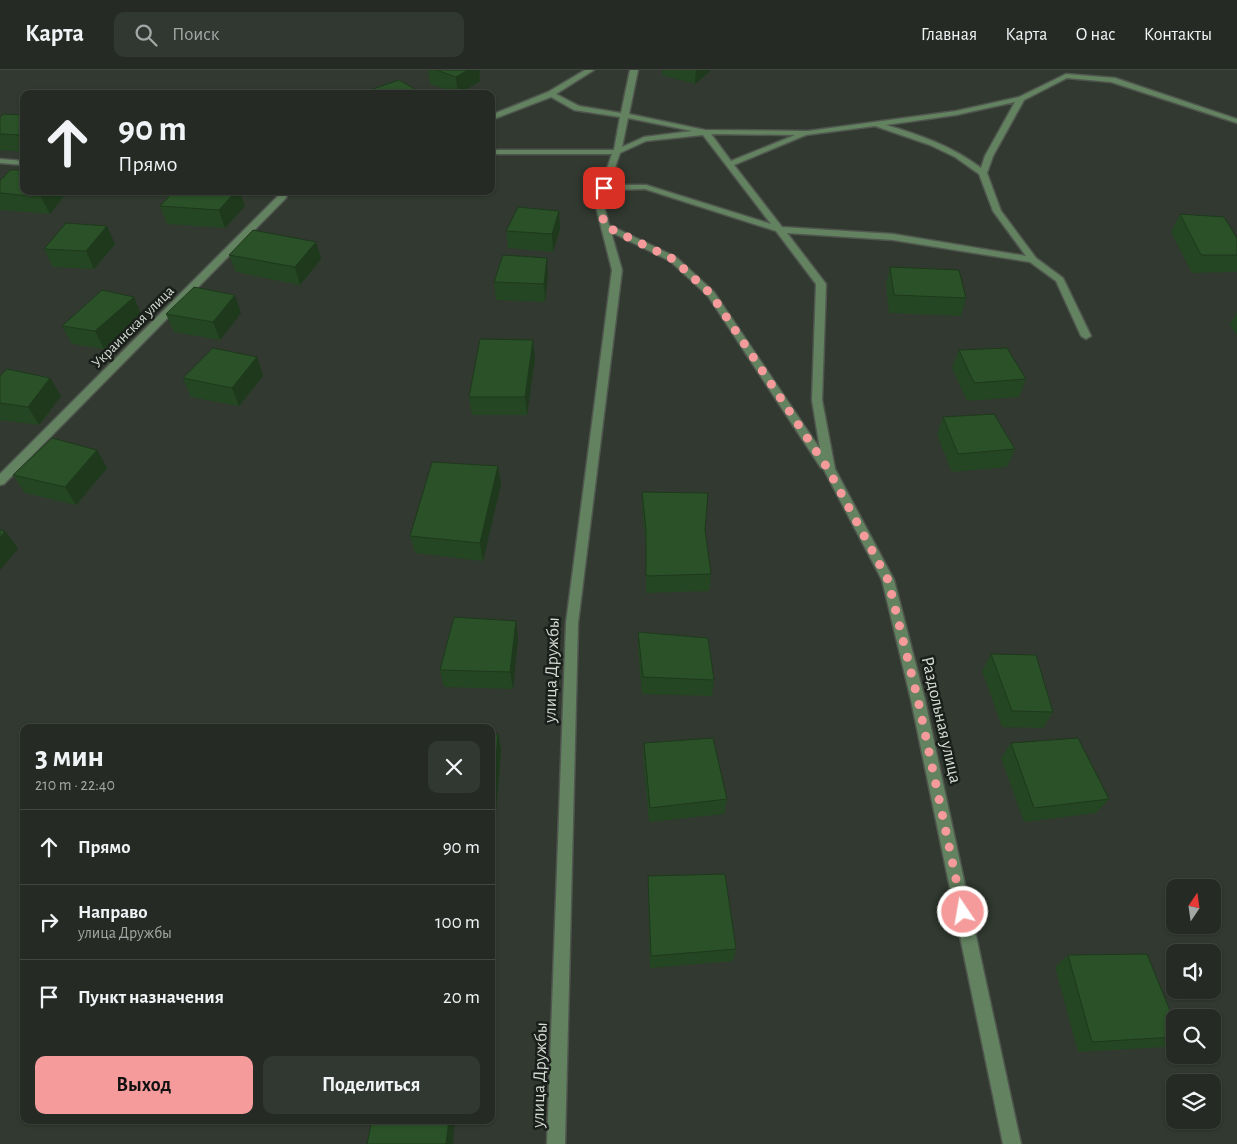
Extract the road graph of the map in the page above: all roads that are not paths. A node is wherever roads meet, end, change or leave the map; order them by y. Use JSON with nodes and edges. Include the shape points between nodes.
{"nodes":[{"id":1,"x":590,"y":70,"type":"edge"},
{"id":2,"x":634,"y":70,"type":"edge"},
{"id":3,"x":1077,"y":70,"type":"edge"},
{"id":4,"x":1066,"y":76,"type":"junction"},
{"id":5,"x":551,"y":94,"type":"junction"},
{"id":6,"x":1021,"y":99,"type":"junction"},
{"id":7,"x":624,"y":115,"type":"junction"},
{"id":8,"x":495,"y":116,"type":"edge"},
{"id":9,"x":1237,"y":121,"type":"edge"},
{"id":10,"x":873,"y":124,"type":"junction"},
{"id":11,"x":706,"y":132,"type":"junction"},
{"id":12,"x":808,"y":133,"type":"junction"},
{"id":13,"x":495,"y":152,"type":"edge"},
{"id":14,"x":617,"y":152,"type":"junction"},
{"id":15,"x":0,"y":161,"type":"edge"},
{"id":16,"x":20,"y":163,"type":"edge"},
{"id":17,"x":730,"y":164,"type":"junction"},
{"id":18,"x":983,"y":173,"type":"junction"},
{"id":19,"x":604,"y":188,"type":"junction"},
{"id":20,"x":283,"y":195,"type":"edge"},
{"id":21,"x":605,"y":226,"type":"junction"},
{"id":22,"x":781,"y":230,"type":"junction"},
{"id":23,"x":1033,"y":260,"type":"junction"},
{"id":24,"x":1086,"y":336,"type":"dead end"},
{"id":25,"x":828,"y":469,"type":"junction"},
{"id":26,"x":0,"y":481,"type":"edge"},
{"id":27,"x":556,"y":1144,"type":"edge"},
{"id":28,"x":1012,"y":1144,"type":"edge"}],
"edges":[{"from":1,"to":5,"type":"street"},
{"from":2,"to":7,"type":"street"},
{"from":3,"to":4,"type":"street"},
{"from":4,"to":6,"type":"street"},
{"from":4,"to":9,"type":"street","via":[[1112,80]]},
{"from":5,"to":7,"type":"street","via":[[577,108]]},
{"from":5,"to":8,"type":"street"},
{"from":6,"to":10,"type":"street","via":[[956,113]]},
{"from":6,"to":18,"type":"street"},
{"from":7,"to":11,"type":"street"},
{"from":7,"to":14,"type":"street"},
{"from":10,"to":12,"type":"street"},
{"from":10,"to":18,"type":"street","via":[[919,137],[961,156]]},
{"from":11,"to":12,"type":"street"},
{"from":11,"to":14,"type":"street","via":[[644,139]]},
{"from":11,"to":17,"type":"street"},
{"from":12,"to":17,"type":"street"},
{"from":13,"to":14,"type":"street"},
{"from":14,"to":19,"type":"street"},
{"from":15,"to":16,"type":"street"},
{"from":17,"to":22,"type":"street"},
{"from":18,"to":23,"type":"street","via":[[997,210]]},
{"from":19,"to":21,"type":"street","name":"улица Дружбы","via":[[599,203]]},
{"from":19,"to":22,"type":"street","via":[[646,187]]},
{"from":20,"to":26,"type":"street","name":"Украинская улица"},
{"from":21,"to":25,"type":"street","via":[[673,259],[711,294]]},
{"from":21,"to":27,"type":"street","name":"улица Дружбы","via":[[617,270],[572,623]]},
{"from":22,"to":23,"type":"street","via":[[892,237]]},
{"from":22,"to":25,"type":"street","name":"Раздольная улица","via":[[821,284],[817,400]]},
{"from":23,"to":24,"type":"street","via":[[1060,280]]},
{"from":25,"to":28,"type":"street","name":"Раздольная улица","via":[[888,580],[918,700]]}]}
